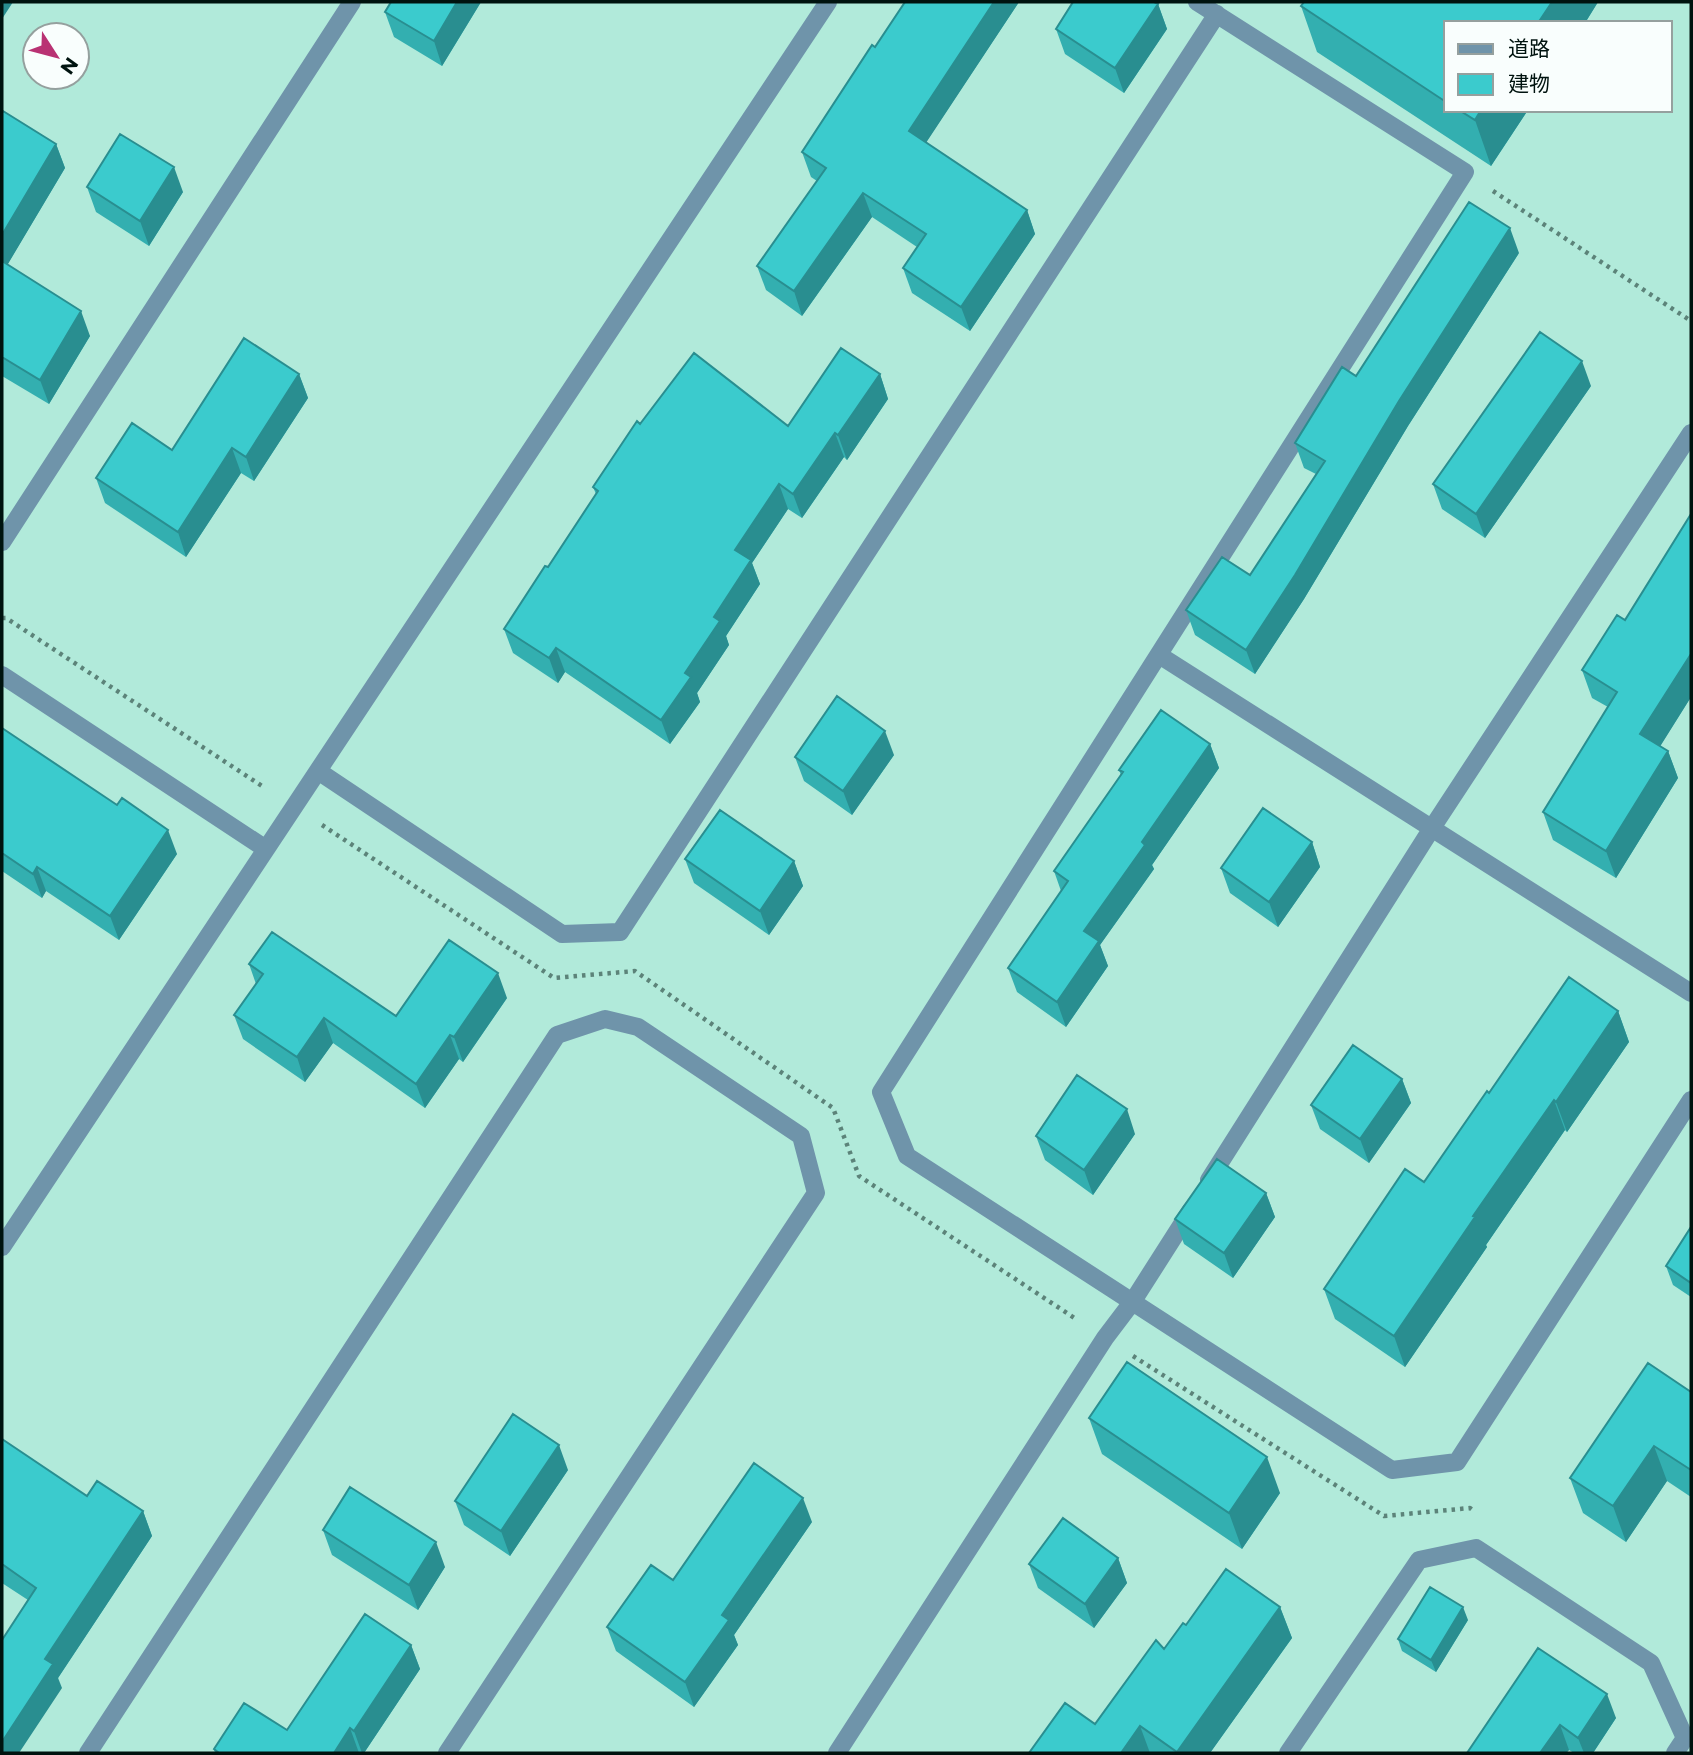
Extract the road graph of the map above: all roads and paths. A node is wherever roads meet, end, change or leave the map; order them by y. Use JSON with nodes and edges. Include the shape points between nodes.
{"nodes":[{"id":1,"x":352,"y":2,"type":"edge"},
{"id":2,"x":828,"y":2,"type":"edge"},
{"id":3,"x":1197,"y":2,"type":"edge"},
{"id":4,"x":1217,"y":14,"type":"junction"},
{"id":5,"x":1465,"y":172,"type":"junction"},
{"id":6,"x":1691,"y":321,"type":"edge"},
{"id":7,"x":1691,"y":433,"type":"edge"},
{"id":8,"x":2,"y":542,"type":"edge"},
{"id":9,"x":2,"y":618,"type":"edge"},
{"id":10,"x":1159,"y":655,"type":"junction"},
{"id":11,"x":2,"y":674,"type":"edge"},
{"id":12,"x":318,"y":771,"type":"junction"},
{"id":13,"x":294,"y":807,"type":"junction"},
{"id":14,"x":1432,"y":828,"type":"junction"},
{"id":15,"x":266,"y":849,"type":"junction"},
{"id":16,"x":1691,"y":993,"type":"edge"},
{"id":17,"x":1691,"y":1100,"type":"edge"},
{"id":18,"x":2,"y":1247,"type":"edge"},
{"id":19,"x":1133,"y":1301,"type":"junction"},
{"id":20,"x":1105,"y":1338,"type":"junction"},
{"id":21,"x":1481,"y":1516,"type":"dead end"},
{"id":22,"x":88,"y":1753,"type":"edge"},
{"id":23,"x":447,"y":1753,"type":"edge"},
{"id":24,"x":837,"y":1753,"type":"edge"},
{"id":25,"x":1288,"y":1753,"type":"edge"},
{"id":26,"x":1675,"y":1753,"type":"edge"}],
"edges":[{"from":1,"to":8,"type":"street"},
{"from":2,"to":12,"type":"street"},
{"from":3,"to":4,"type":"street"},
{"from":4,"to":5,"type":"street"},
{"from":4,"to":12,"type":"street","via":[[620,932],[562,934]]},
{"from":5,"to":6,"type":"path"},
{"from":5,"to":10,"type":"street"},
{"from":7,"to":14,"type":"street"},
{"from":9,"to":13,"type":"path"},
{"from":10,"to":14,"type":"street"},
{"from":10,"to":19,"type":"street","via":[[881,1092],[907,1156]]},
{"from":11,"to":15,"type":"street"},
{"from":12,"to":13,"type":"street"},
{"from":13,"to":15,"type":"street"},
{"from":13,"to":20,"type":"path","via":[[554,978],[635,971],[833,1108],[859,1177]]},
{"from":14,"to":16,"type":"street"},
{"from":14,"to":19,"type":"street"},
{"from":15,"to":18,"type":"street"},
{"from":17,"to":19,"type":"street","via":[[1457,1462],[1392,1470]]},
{"from":19,"to":20,"type":"street"},
{"from":20,"to":21,"type":"path","via":[[1384,1516],[1470,1508]]},
{"from":20,"to":24,"type":"street"},
{"from":22,"to":23,"type":"street","via":[[557,1035],[605,1019],[638,1027],[801,1136],[816,1193]]},
{"from":25,"to":26,"type":"street","via":[[1419,1560],[1476,1548],[1651,1663],[1685,1738]]}]}
